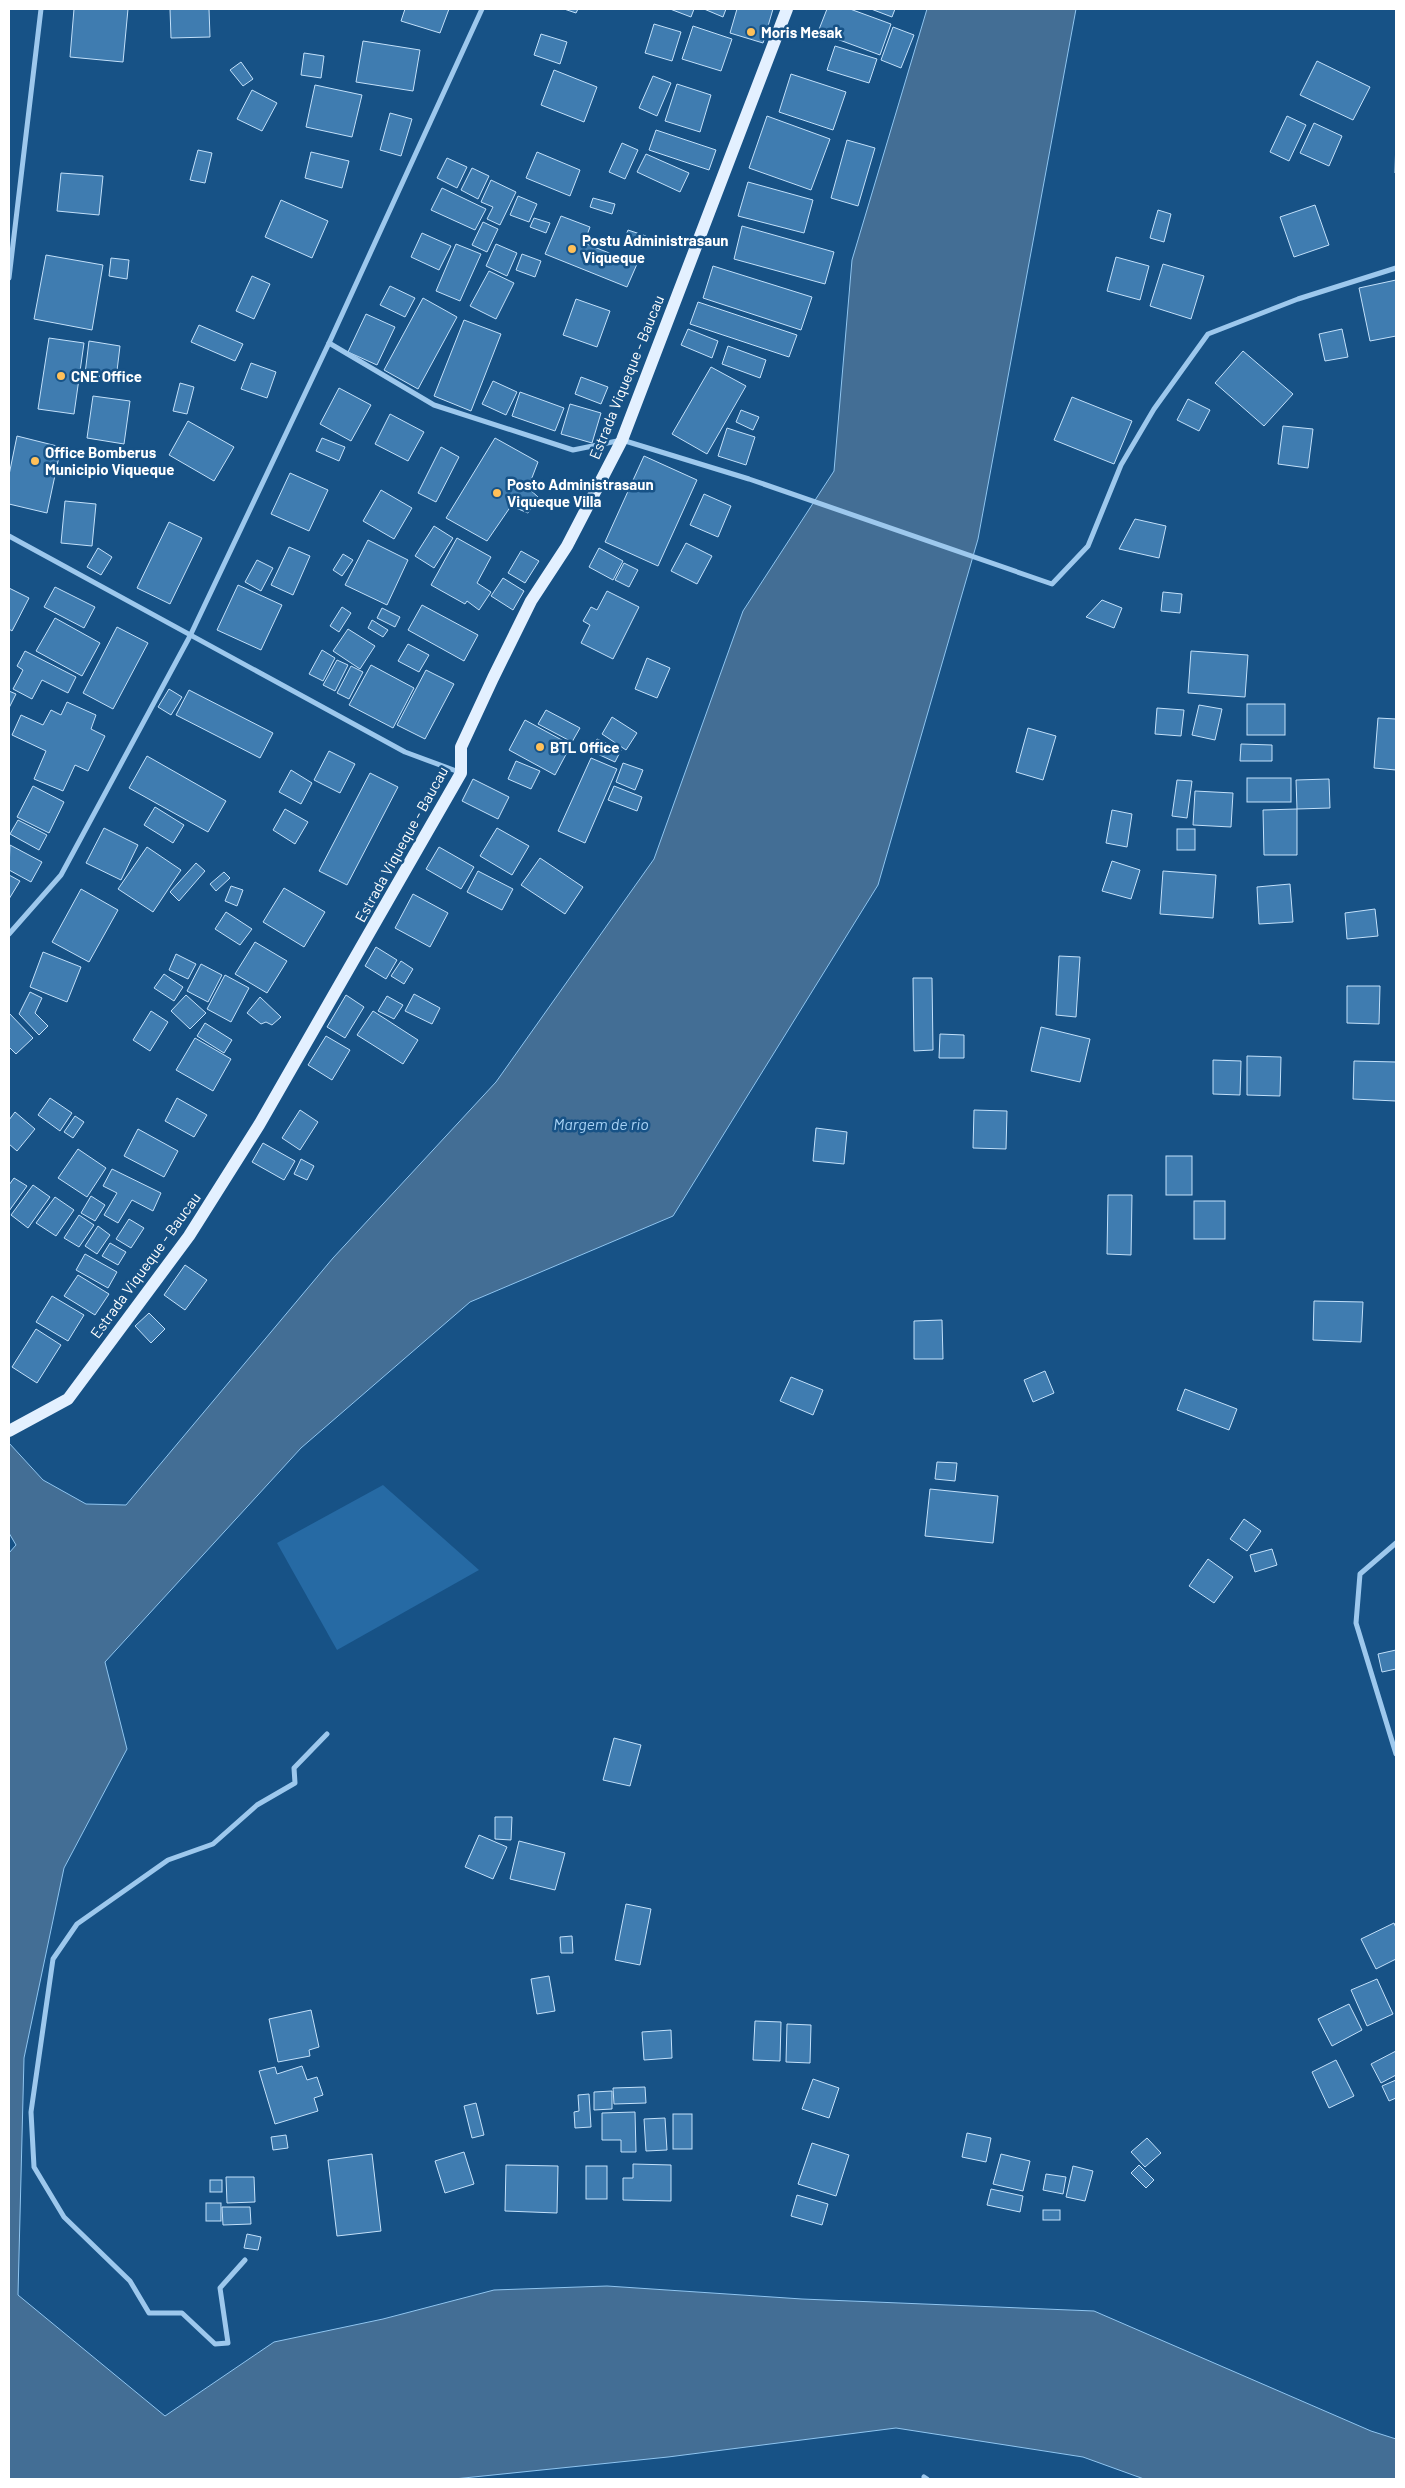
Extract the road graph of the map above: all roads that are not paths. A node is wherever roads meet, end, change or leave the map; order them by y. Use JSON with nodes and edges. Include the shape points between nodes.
{"nodes":[{"id":1,"x":41,"y":9,"type":"edge"},
{"id":2,"x":482,"y":9,"type":"edge"},
{"id":3,"x":787,"y":9,"type":"edge"},
{"id":4,"x":1396,"y":268,"type":"edge"},
{"id":5,"x":9,"y":278,"type":"edge"},
{"id":6,"x":329,"y":343,"type":"junction"},
{"id":7,"x":622,"y":440,"type":"junction"},
{"id":8,"x":9,"y":536,"type":"edge"},
{"id":9,"x":190,"y":636,"type":"junction"},
{"id":10,"x":461,"y":773,"type":"junction"},
{"id":11,"x":9,"y":934,"type":"edge"},
{"id":12,"x":9,"y":1431,"type":"edge"},
{"id":13,"x":1396,"y":1543,"type":"edge"},
{"id":14,"x":327,"y":1734,"type":"dead end"},
{"id":15,"x":1396,"y":1754,"type":"edge"},
{"id":16,"x":244,"y":2260,"type":"dead end"}],
"edges":[{"from":1,"to":5,"type":"street"},
{"from":2,"to":6,"type":"street"},
{"from":3,"to":7,"type":"main road","name":"Estrada Viqueque - Baucau"},
{"from":4,"to":7,"type":"street","via":[[1298,298],[1208,334],[1154,408],[1121,465],[1088,546],[1052,584],[749,479]]},
{"from":6,"to":7,"type":"street","via":[[434,405],[573,450]]},
{"from":6,"to":9,"type":"street"},
{"from":7,"to":10,"type":"main road","name":"Estrada Viqueque - Baucau","via":[[567,546],[531,601],[497,670],[461,747]]},
{"from":8,"to":9,"type":"street"},
{"from":9,"to":10,"type":"street","via":[[405,752]]},
{"from":9,"to":11,"type":"street","via":[[61,875]]},
{"from":10,"to":12,"type":"main road","name":"Estrada Viqueque - Baucau","via":[[259,1125],[189,1236],[68,1399]]},
{"from":13,"to":15,"type":"street","via":[[1360,1574],[1356,1623]]},
{"from":14,"to":16,"type":"street","via":[[294,1768],[295,1783],[257,1805],[213,1844],[168,1860],[77,1924],[53,1959],[44,2015],[31,2112],[34,2167],[64,2217],[130,2281],[149,2313],[182,2313],[215,2344],[228,2343],[220,2288]]}]}
